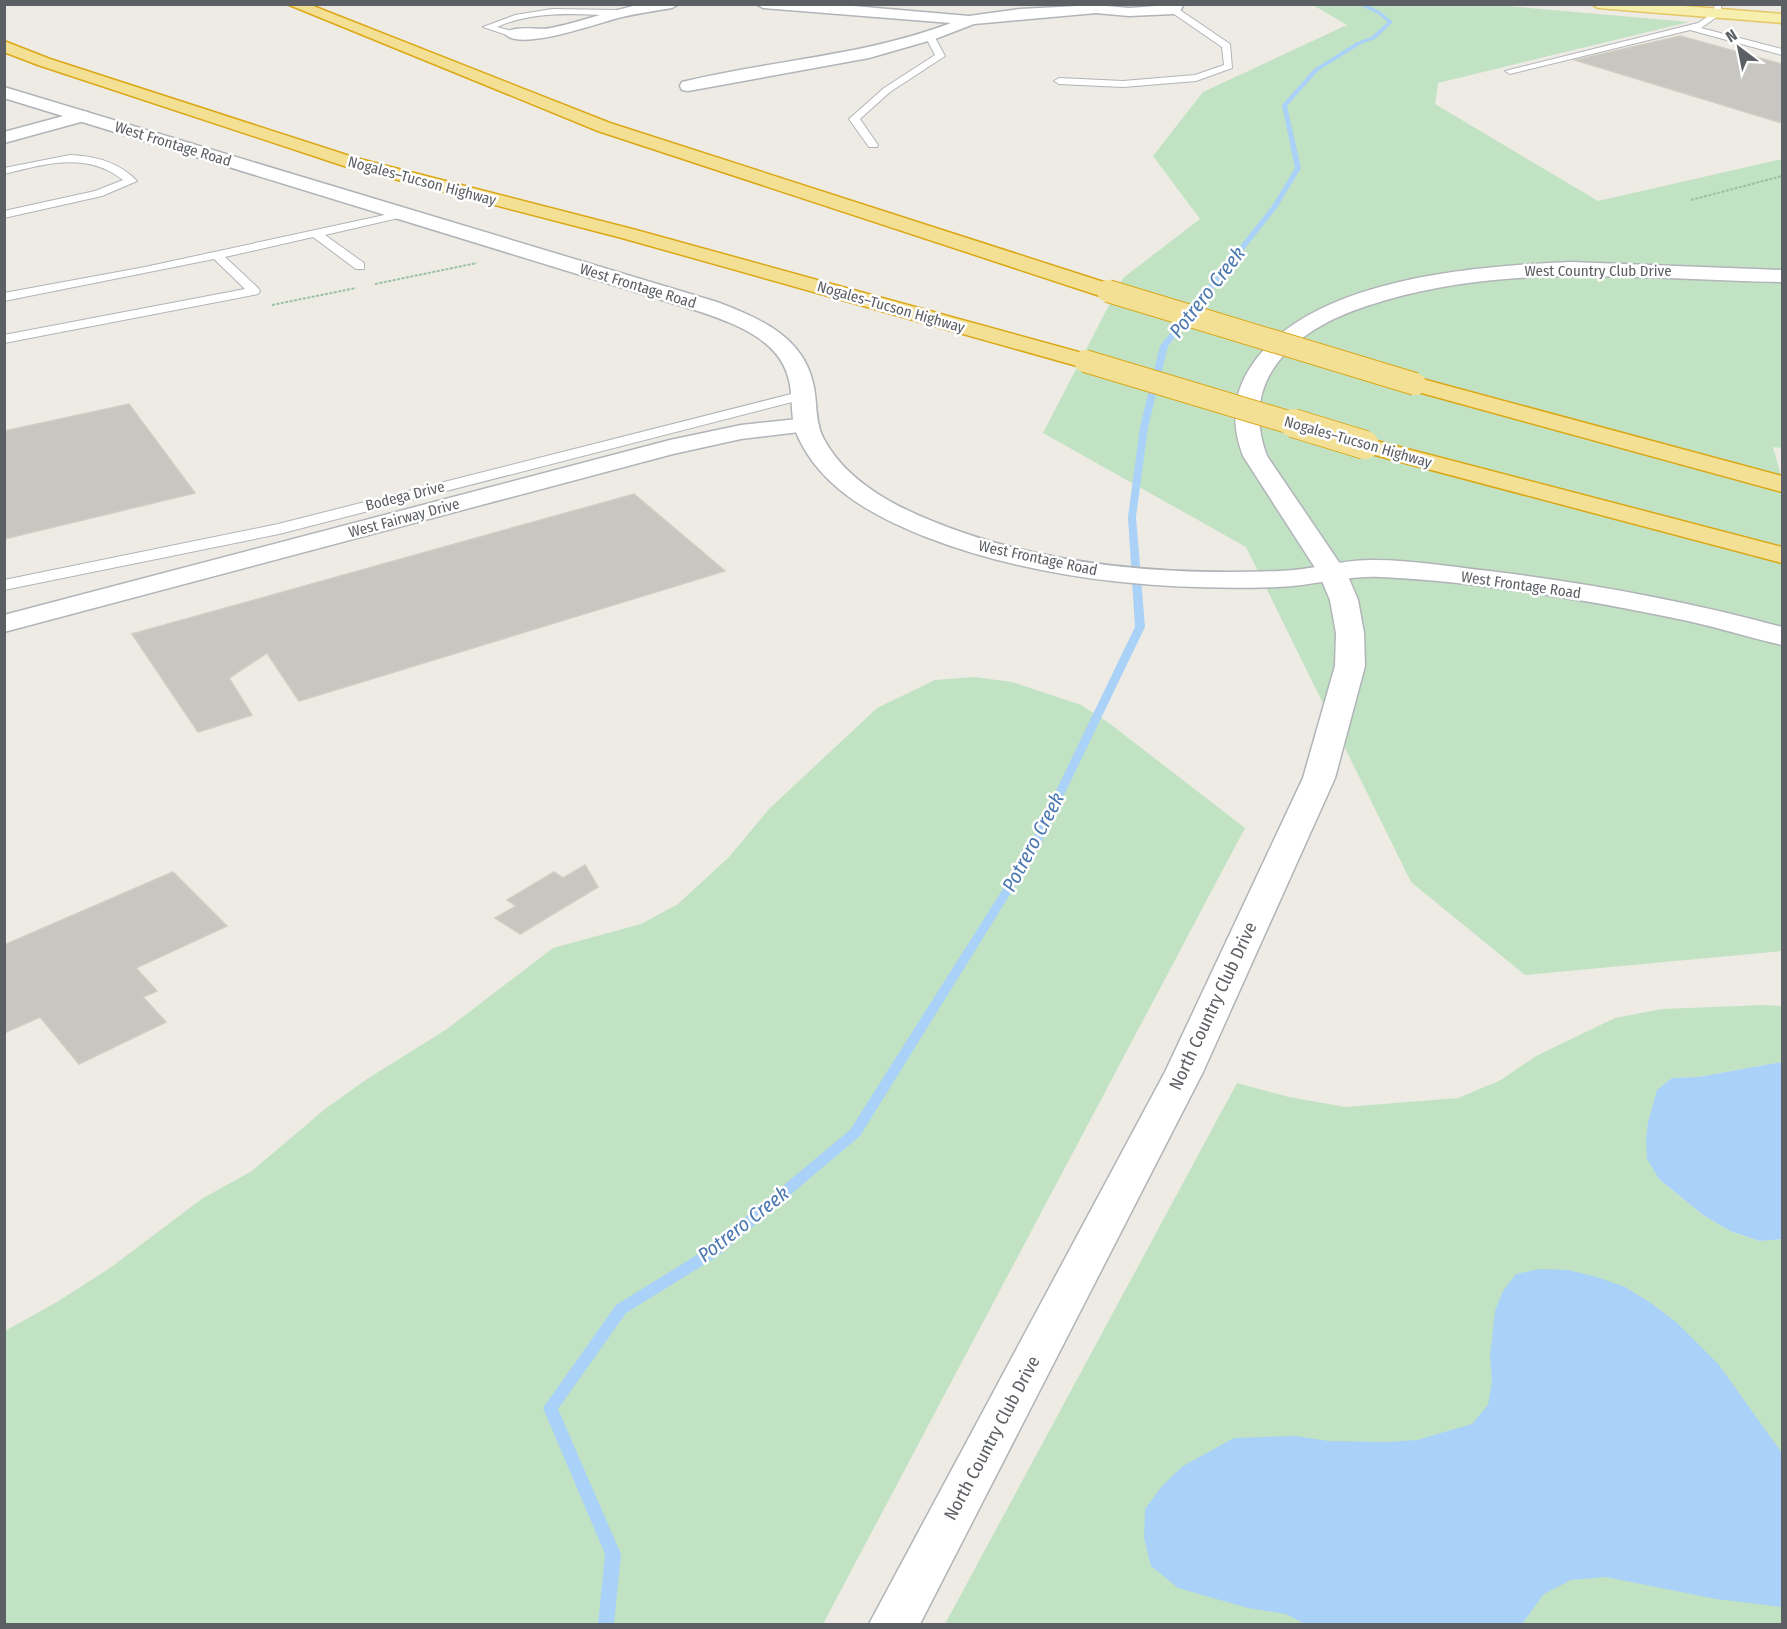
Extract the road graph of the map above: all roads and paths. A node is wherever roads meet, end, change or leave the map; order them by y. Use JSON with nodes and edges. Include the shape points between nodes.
{"nodes":[{"id":1,"x":294,"y":4,"type":"edge"},
{"id":2,"x":672,"y":4,"type":"edge"},
{"id":3,"x":763,"y":4,"type":"edge"},
{"id":4,"x":1598,"y":4,"type":"edge"},
{"id":5,"x":1701,"y":4,"type":"edge"},
{"id":6,"x":1175,"y":7,"type":"edge"},
{"id":7,"x":1718,"y":10,"type":"edge"},
{"id":8,"x":1782,"y":10,"type":"edge"},
{"id":9,"x":619,"y":13,"type":"junction"},
{"id":10,"x":1782,"y":19,"type":"edge"},
{"id":11,"x":972,"y":20,"type":"junction"},
{"id":12,"x":1692,"y":28,"type":"junction"},
{"id":13,"x":513,"y":34,"type":"joint"},
{"id":14,"x":930,"y":36,"type":"junction"},
{"id":15,"x":4,"y":46,"type":"edge"},
{"id":16,"x":1782,"y":52,"type":"edge"},
{"id":17,"x":1510,"y":70,"type":"dead end"},
{"id":18,"x":1059,"y":81,"type":"dead end"},
{"id":19,"x":688,"y":86,"type":"dead end"},
{"id":20,"x":4,"y":92,"type":"edge"},
{"id":21,"x":82,"y":116,"type":"junction"},
{"id":22,"x":4,"y":138,"type":"edge"},
{"id":23,"x":873,"y":145,"type":"dead end"},
{"id":24,"x":4,"y":171,"type":"edge"},
{"id":25,"x":1782,"y":176,"type":"edge"},
{"id":26,"x":1691,"y":200,"type":"dead end"},
{"id":27,"x":403,"y":214,"type":"junction"},
{"id":28,"x":4,"y":215,"type":"edge"},
{"id":29,"x":316,"y":234,"type":"junction"},
{"id":30,"x":217,"y":256,"type":"junction"},
{"id":31,"x":360,"y":266,"type":"dead end"},
{"id":32,"x":1782,"y":276,"type":"edge"},
{"id":33,"x":4,"y":297,"type":"edge"},
{"id":34,"x":4,"y":339,"type":"edge"},
{"id":35,"x":1261,"y":368,"type":"joint"},
{"id":36,"x":803,"y":395,"type":"junction"},
{"id":37,"x":807,"y":425,"type":"junction"},
{"id":38,"x":1782,"y":484,"type":"edge"},
{"id":39,"x":1782,"y":555,"type":"edge"},
{"id":40,"x":1333,"y":574,"type":"junction"},
{"id":41,"x":4,"y":585,"type":"edge"},
{"id":42,"x":4,"y":624,"type":"edge"},
{"id":43,"x":1782,"y":636,"type":"edge"},
{"id":44,"x":894,"y":1624,"type":"edge"}],
"edges":[{"from":1,"to":38,"type":"highway","bridge":true,"via":[[604,127],[1108,291],[1415,384]]},
{"from":2,"to":9,"type":"street"},
{"from":3,"to":11,"type":"street"},
{"from":4,"to":7,"type":"main road"},
{"from":5,"to":7,"type":"main road"},
{"from":6,"to":11,"type":"street","via":[[1130,12],[1096,9]]},
{"from":6,"to":18,"type":"lane","via":[[1227,46],[1229,66],[1196,78],[1123,84]]},
{"from":7,"to":8,"type":"main road"},
{"from":7,"to":10,"type":"main road"},
{"from":7,"to":12,"type":"lane"},
{"from":9,"to":13,"type":"street","via":[[550,33]]},
{"from":9,"to":13,"type":"lane","via":[[507,17],[488,27]]},
{"from":11,"to":14,"type":"street"},
{"from":12,"to":16,"type":"lane"},
{"from":12,"to":17,"type":"lane"},
{"from":14,"to":19,"type":"street","via":[[869,53]]},
{"from":14,"to":23,"type":"lane","via":[[940,56],[887,90],[854,119]]},
{"from":15,"to":39,"type":"highway","name":"Nogales–Tucson Highway","bridge":true,"via":[[350,162],[629,234],[1085,361],[1365,445]]},
{"from":20,"to":21,"type":"street","name":"West Frontage Road"},
{"from":21,"to":22,"type":"street"},
{"from":21,"to":27,"type":"street","name":"West Frontage Road"},
{"from":24,"to":28,"type":"lane","via":[[62,157],[93,158],[131,180],[98,194]]},
{"from":25,"to":26,"type":"path"},
{"from":27,"to":29,"type":"lane"},
{"from":27,"to":36,"type":"street","name":"West Frontage Road","via":[[741,320],[768,334],[792,357],[799,370]]},
{"from":29,"to":30,"type":"lane"},
{"from":29,"to":31,"type":"lane"},
{"from":30,"to":33,"type":"lane"},
{"from":30,"to":34,"type":"lane","via":[[254,291]]},
{"from":32,"to":35,"type":"street","name":"West Country Club Drive","via":[[1581,267],[1451,278],[1377,295],[1316,319],[1291,334]]},
{"from":35,"to":40,"type":"street","name":"North Country Club Drive","via":[[1246,403],[1247,438],[1260,465]]},
{"from":36,"to":37,"type":"street","name":"West Frontage Road"},
{"from":36,"to":41,"type":"lane","name":"Bodega Drive","via":[[279,529]]},
{"from":37,"to":40,"type":"street","name":"West Frontage Road","via":[[821,455],[836,472],[881,506],[982,547],[1078,568],[1169,577],[1284,579]]},
{"from":37,"to":42,"type":"street","name":"West Fairway Drive","via":[[741,432],[670,447]]},
{"from":40,"to":43,"type":"street","name":"West Frontage Road","via":[[1371,568],[1482,578],[1672,610]]},
{"from":40,"to":44,"type":"street","name":"North Country Club Drive","via":[[1344,600],[1350,666],[1319,778],[1184,1072]]}]}
